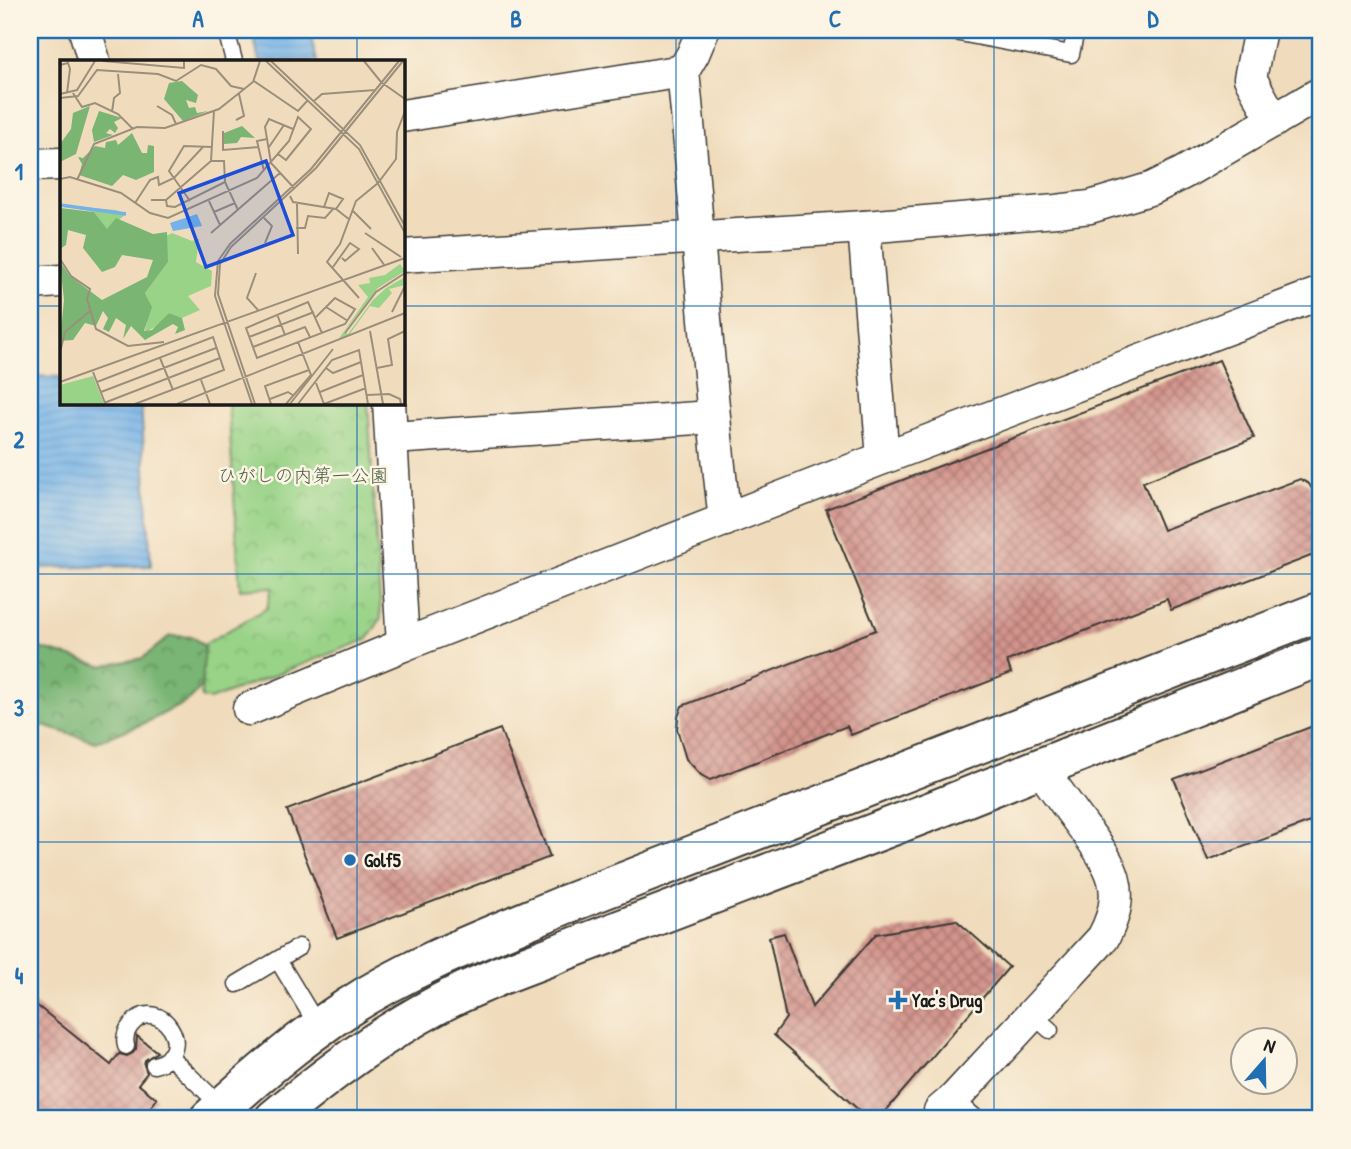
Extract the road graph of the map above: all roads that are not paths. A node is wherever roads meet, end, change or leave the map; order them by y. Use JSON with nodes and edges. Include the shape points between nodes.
{"nodes":[{"id":1,"x":85,"y":30,"type":"edge"},
{"id":2,"x":226,"y":30,"type":"edge"},
{"id":3,"x":703,"y":30,"type":"edge"},
{"id":4,"x":944,"y":30,"type":"edge"},
{"id":5,"x":1076,"y":30,"type":"edge"},
{"id":6,"x":1260,"y":30,"type":"edge"},
{"id":7,"x":94,"y":60,"type":"edge"},
{"id":8,"x":234,"y":60,"type":"edge"},
{"id":9,"x":683,"y":71,"type":"junction"},
{"id":10,"x":1321,"y":93,"type":"edge"},
{"id":11,"x":404,"y":116,"type":"edge"},
{"id":12,"x":1274,"y":121,"type":"junction"},
{"id":13,"x":60,"y":164,"type":"edge"},
{"id":14,"x":30,"y":165,"type":"edge"},
{"id":15,"x":864,"y":227,"type":"junction"},
{"id":16,"x":699,"y":237,"type":"junction"},
{"id":17,"x":404,"y":256,"type":"edge"},
{"id":18,"x":60,"y":281,"type":"edge"},
{"id":19,"x":30,"y":283,"type":"edge"},
{"id":20,"x":1321,"y":293,"type":"edge"},
{"id":21,"x":389,"y":404,"type":"edge"},
{"id":22,"x":713,"y":417,"type":"junction"},
{"id":23,"x":392,"y":438,"type":"junction"},
{"id":24,"x":883,"y":458,"type":"junction"},
{"id":25,"x":725,"y":520,"type":"junction"},
{"id":26,"x":1321,"y":611,"type":"edge"},
{"id":27,"x":403,"y":645,"type":"junction"},
{"id":28,"x":1321,"y":656,"type":"edge"},
{"id":29,"x":249,"y":709,"type":"dead end"},
{"id":30,"x":1039,"y":766,"type":"junction"},
{"id":31,"x":299,"y":947,"type":"dead end"},
{"id":32,"x":278,"y":960,"type":"junction"},
{"id":33,"x":237,"y":984,"type":"dead end"},
{"id":34,"x":319,"y":1028,"type":"junction"},
{"id":35,"x":126,"y":1046,"type":"dead end"},
{"id":36,"x":169,"y":1056,"type":"junction"},
{"id":37,"x":154,"y":1065,"type":"dead end"},
{"id":38,"x":951,"y":1112,"type":"edge"},
{"id":39,"x":216,"y":1113,"type":"edge"},
{"id":40,"x":274,"y":1119,"type":"edge"}],
"edges":[{"from":1,"to":7,"type":"street"},
{"from":2,"to":8,"type":"lane"},
{"from":3,"to":9,"type":"street"},
{"from":4,"to":5,"type":"lane","via":[[1071,54]]},
{"from":6,"to":12,"type":"street","via":[[1250,78]]},
{"from":9,"to":11,"type":"street"},
{"from":9,"to":16,"type":"street"},
{"from":10,"to":12,"type":"street"},
{"from":12,"to":15,"type":"street","via":[[1153,188],[1090,206]]},
{"from":13,"to":14,"type":"street"},
{"from":15,"to":16,"type":"street"},
{"from":15,"to":24,"type":"street"},
{"from":16,"to":17,"type":"street"},
{"from":16,"to":22,"type":"street"},
{"from":18,"to":19,"type":"street"},
{"from":20,"to":24,"type":"street"},
{"from":21,"to":23,"type":"street"},
{"from":22,"to":23,"type":"street"},
{"from":22,"to":25,"type":"street"},
{"from":23,"to":27,"type":"street"},
{"from":24,"to":25,"type":"street"},
{"from":25,"to":27,"type":"street"},
{"from":26,"to":34,"type":"street","via":[[447,953]]},
{"from":27,"to":29,"type":"street"},
{"from":28,"to":30,"type":"street"},
{"from":30,"to":38,"type":"street","via":[[1111,867],[1117,895],[1112,917],[1041,1022]]},
{"from":30,"to":40,"type":"street","via":[[463,992],[372,1043]]},
{"from":31,"to":32,"type":"lane"},
{"from":32,"to":33,"type":"lane"},
{"from":32,"to":34,"type":"lane"},
{"from":34,"to":39,"type":"street"},
{"from":35,"to":36,"type":"lane","via":[[124,1023],[155,1016],[172,1030],[175,1040]]},
{"from":36,"to":37,"type":"lane"},
{"from":36,"to":39,"type":"lane"}]}
